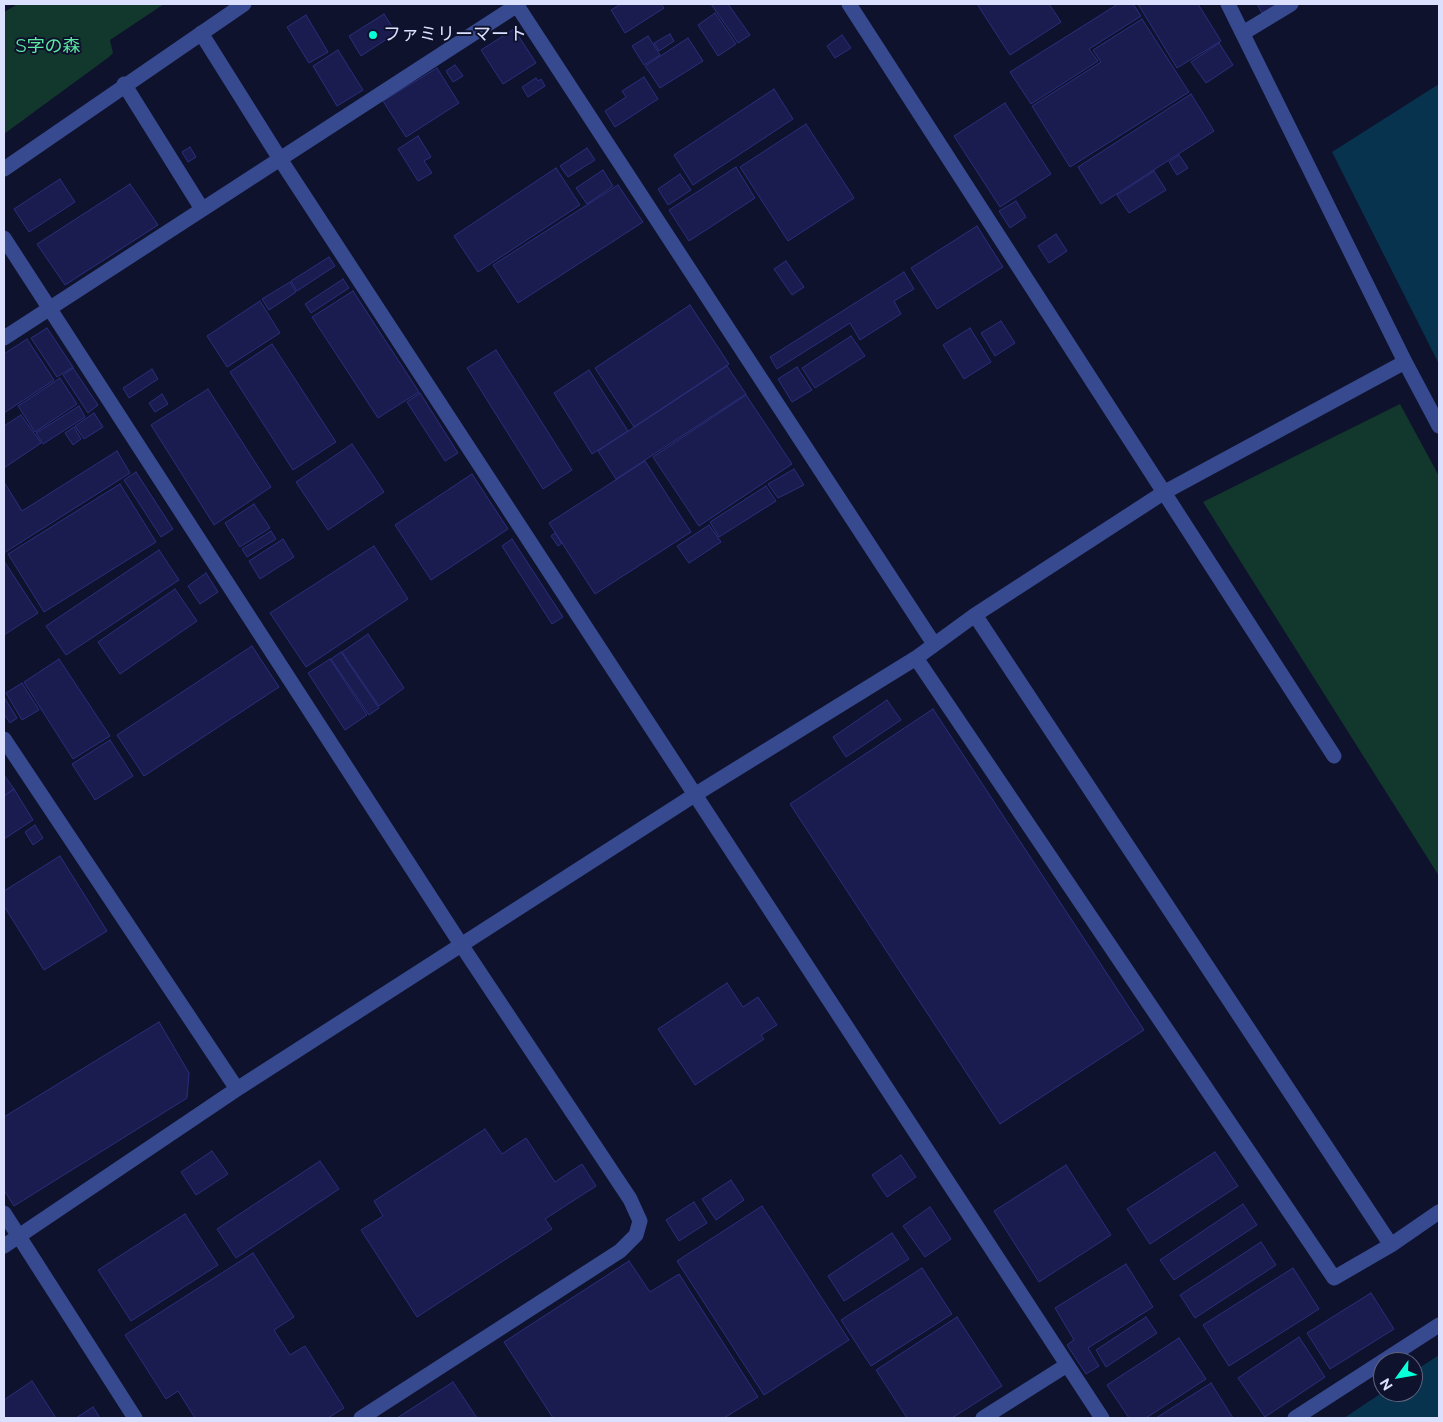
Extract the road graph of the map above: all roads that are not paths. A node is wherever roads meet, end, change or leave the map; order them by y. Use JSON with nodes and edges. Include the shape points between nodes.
{"nodes":[{"id":1,"x":244,"y":4,"type":"edge"},
{"id":2,"x":517,"y":4,"type":"edge"},
{"id":3,"x":849,"y":4,"type":"edge"},
{"id":4,"x":1228,"y":4,"type":"edge"},
{"id":5,"x":1291,"y":4,"type":"edge"},
{"id":6,"x":201,"y":33,"type":"junction"},
{"id":7,"x":1243,"y":33,"type":"junction"},
{"id":8,"x":124,"y":84,"type":"junction"},
{"id":9,"x":280,"y":159,"type":"junction"},
{"id":10,"x":4,"y":168,"type":"edge"},
{"id":11,"x":202,"y":209,"type":"junction"},
{"id":12,"x":4,"y":238,"type":"edge"},
{"id":13,"x":48,"y":309,"type":"junction"},
{"id":14,"x":4,"y":338,"type":"edge"},
{"id":15,"x":1405,"y":362,"type":"junction"},
{"id":16,"x":1439,"y":426,"type":"edge"},
{"id":17,"x":1163,"y":493,"type":"junction"},
{"id":18,"x":975,"y":615,"type":"junction"},
{"id":19,"x":934,"y":644,"type":"junction"},
{"id":20,"x":916,"y":658,"type":"junction"},
{"id":21,"x":4,"y":739,"type":"edge"},
{"id":22,"x":1334,"y":756,"type":"dead end"},
{"id":23,"x":696,"y":794,"type":"junction"},
{"id":24,"x":462,"y":946,"type":"junction"},
{"id":25,"x":237,"y":1089,"type":"junction"},
{"id":26,"x":1439,"y":1212,"type":"edge"},
{"id":27,"x":4,"y":1213,"type":"edge"},
{"id":28,"x":18,"y":1236,"type":"junction"},
{"id":29,"x":1391,"y":1245,"type":"junction"},
{"id":30,"x":4,"y":1246,"type":"edge"},
{"id":31,"x":1439,"y":1325,"type":"edge"},
{"id":32,"x":1067,"y":1364,"type":"junction"},
{"id":33,"x":135,"y":1418,"type":"edge"},
{"id":34,"x":360,"y":1418,"type":"edge"},
{"id":35,"x":983,"y":1418,"type":"edge"},
{"id":36,"x":1102,"y":1418,"type":"edge"},
{"id":37,"x":1294,"y":1418,"type":"edge"}],
"edges":[{"from":1,"to":6,"type":"street"},
{"from":2,"to":9,"type":"street"},
{"from":2,"to":19,"type":"street"},
{"from":3,"to":17,"type":"street"},
{"from":4,"to":7,"type":"street"},
{"from":5,"to":7,"type":"street"},
{"from":6,"to":8,"type":"street"},
{"from":6,"to":9,"type":"street"},
{"from":7,"to":15,"type":"street"},
{"from":8,"to":10,"type":"street"},
{"from":8,"to":11,"type":"street"},
{"from":9,"to":11,"type":"street"},
{"from":9,"to":23,"type":"street"},
{"from":11,"to":13,"type":"street"},
{"from":12,"to":13,"type":"street"},
{"from":13,"to":14,"type":"street"},
{"from":13,"to":24,"type":"street"},
{"from":15,"to":16,"type":"street"},
{"from":15,"to":17,"type":"street"},
{"from":17,"to":18,"type":"street"},
{"from":17,"to":22,"type":"street"},
{"from":18,"to":19,"type":"street"},
{"from":18,"to":29,"type":"street"},
{"from":19,"to":20,"type":"street"},
{"from":20,"to":23,"type":"street"},
{"from":20,"to":29,"type":"street","via":[[1334,1278]]},
{"from":21,"to":25,"type":"street"},
{"from":23,"to":24,"type":"street"},
{"from":23,"to":32,"type":"street"},
{"from":24,"to":25,"type":"street"},
{"from":24,"to":34,"type":"street","via":[[630,1199],[640,1221],[636,1235],[620,1251]]},
{"from":25,"to":28,"type":"street"},
{"from":26,"to":29,"type":"street"},
{"from":27,"to":28,"type":"street"},
{"from":28,"to":30,"type":"street"},
{"from":28,"to":33,"type":"street"},
{"from":31,"to":37,"type":"street"},
{"from":32,"to":35,"type":"street"},
{"from":32,"to":36,"type":"street"}]}
